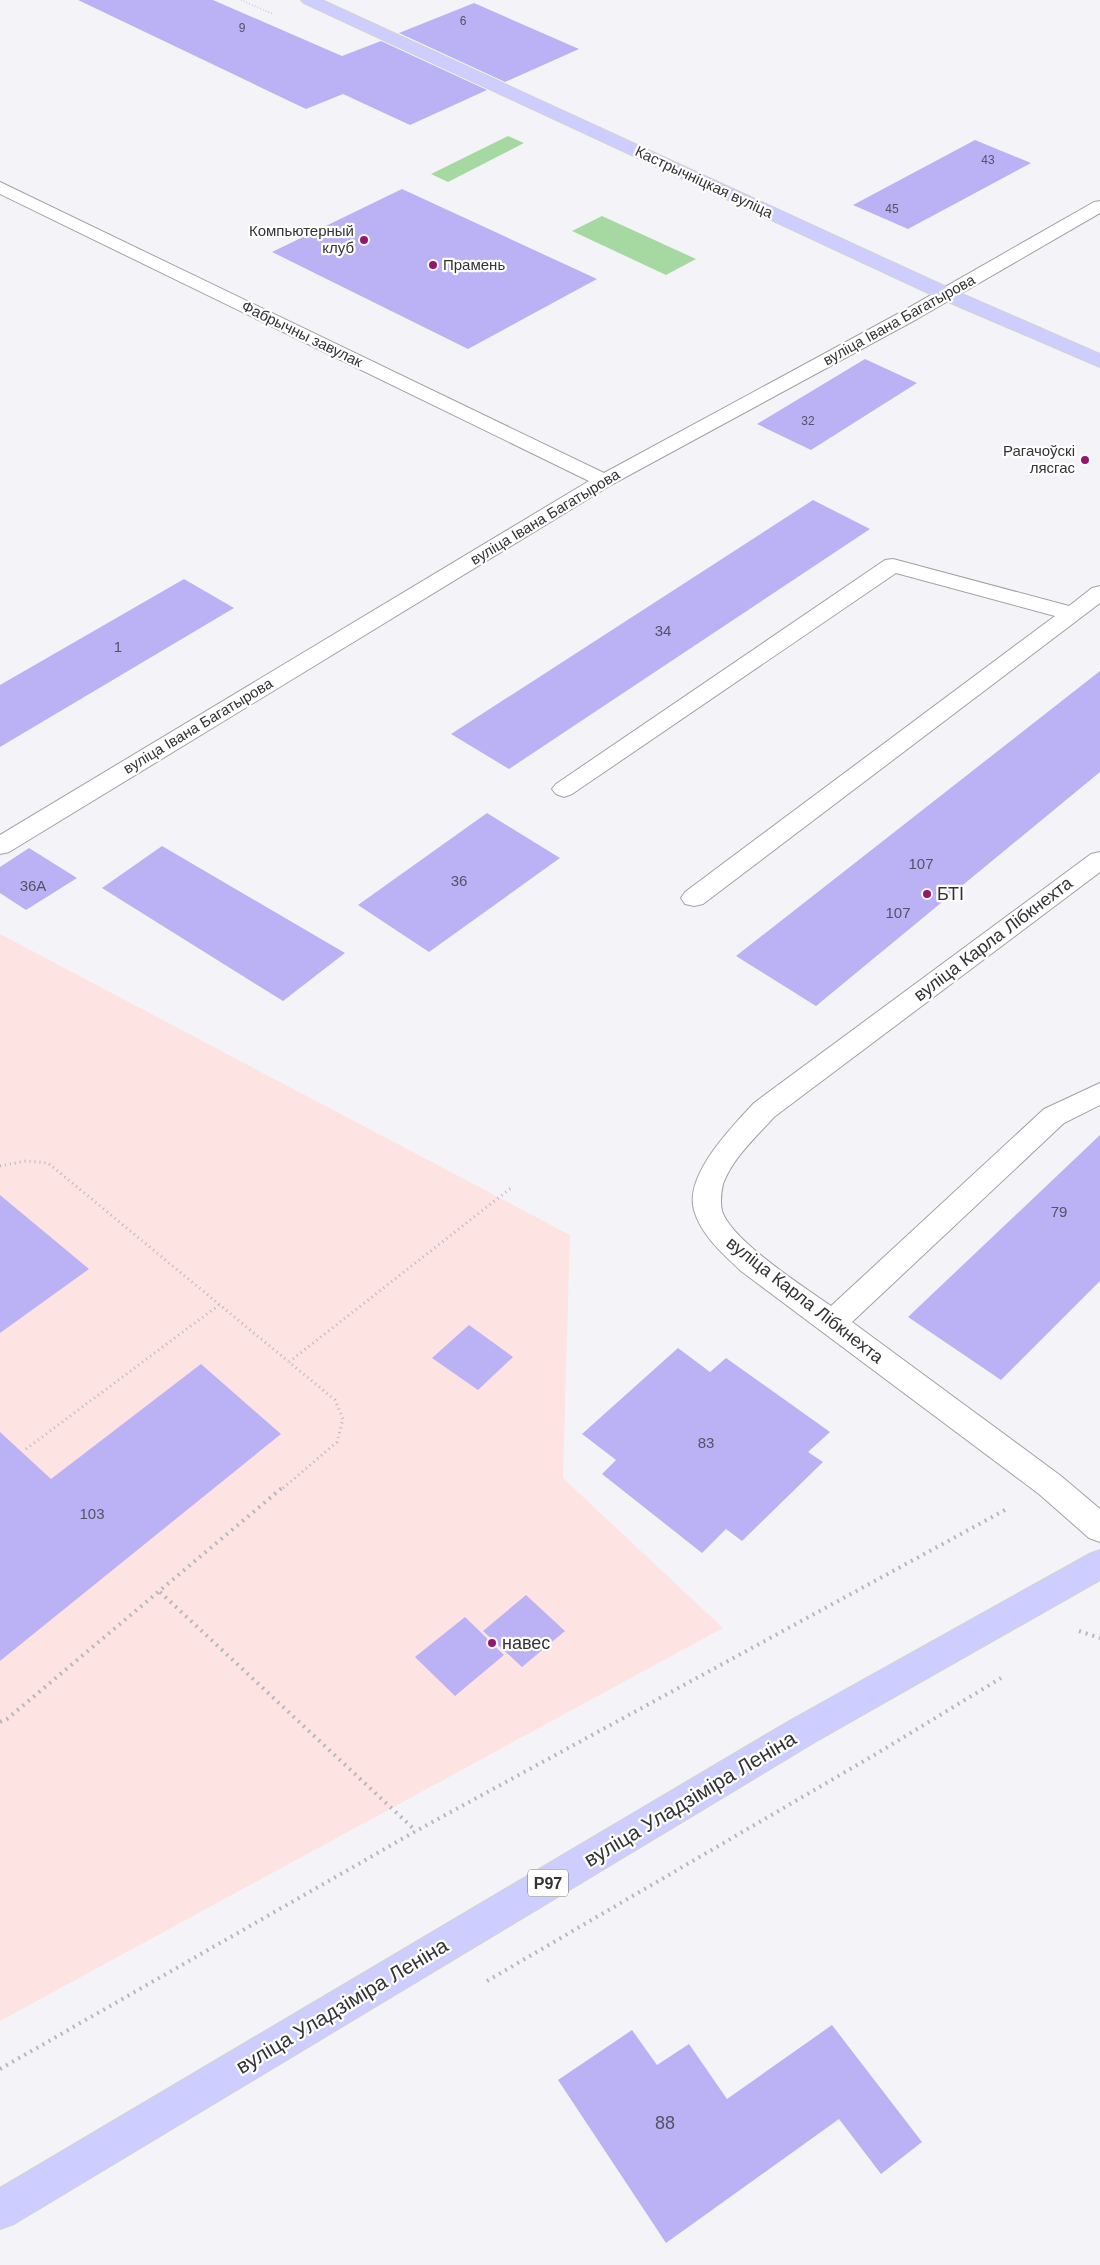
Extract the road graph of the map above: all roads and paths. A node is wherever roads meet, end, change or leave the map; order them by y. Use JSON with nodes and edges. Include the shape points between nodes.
{"nodes":[{"id":1,"x":309,"y":0,"type":"edge"},
{"id":2,"x":0,"y":187,"type":"edge"},
{"id":3,"x":1100,"y":206,"type":"edge"},
{"id":4,"x":946,"y":294,"type":"junction"},
{"id":5,"x":1100,"y":361,"type":"edge"},
{"id":6,"x":604,"y":481,"type":"junction"},
{"id":7,"x":1100,"y":593,"type":"edge"},
{"id":8,"x":1073,"y":614,"type":"junction"},
{"id":9,"x":564,"y":789,"type":"dead end"},
{"id":10,"x":0,"y":846,"type":"edge"},
{"id":11,"x":1100,"y":860,"type":"edge"},
{"id":12,"x":694,"y":898,"type":"dead end"},
{"id":13,"x":1100,"y":1093,"type":"edge"},
{"id":14,"x":0,"y":1166,"type":"edge"},
{"id":15,"x":511,"y":1188,"type":"dead end"},
{"id":16,"x":219,"y":1305,"type":"junction"},
{"id":17,"x":833,"y":1322,"type":"junction"},
{"id":18,"x":289,"y":1362,"type":"junction"},
{"id":19,"x":26,"y":1449,"type":"dead end"},
{"id":20,"x":1050,"y":1485,"type":"junction"},
{"id":21,"x":1100,"y":1528,"type":"edge"},
{"id":22,"x":1100,"y":1564,"type":"edge"},
{"id":23,"x":160,"y":1592,"type":"junction"},
{"id":24,"x":1078,"y":1631,"type":"dead end"},
{"id":25,"x":1100,"y":1638,"type":"edge"},
{"id":26,"x":1010,"y":1672,"type":"dead end"},
{"id":27,"x":0,"y":1722,"type":"edge"},
{"id":28,"x":416,"y":1831,"type":"junction"},
{"id":29,"x":485,"y":1982,"type":"dead end"},
{"id":30,"x":0,"y":2069,"type":"edge"},
{"id":31,"x":0,"y":2210,"type":"edge"}],
"edges":[{"from":1,"to":4,"type":"main road","name":"Кастрычніцкая вуліца"},
{"from":2,"to":6,"type":"street","name":"Фабрычны завулак"},
{"from":3,"to":4,"type":"street","name":"вуліца Івана Багатырова"},
{"from":4,"to":5,"type":"main road","name":"Кастрычніцкая вуліца"},
{"from":4,"to":6,"type":"street","name":"вуліца Івана Багатырова"},
{"from":6,"to":10,"type":"street","name":"вуліца Івана Багатырова"},
{"from":7,"to":8,"type":"street"},
{"from":8,"to":9,"type":"street","via":[[893,565]]},
{"from":8,"to":12,"type":"street"},
{"from":11,"to":17,"type":"street","name":"вуліца Карла Лібкнехта","via":[[764,1110],[732,1146],[708,1184],[707,1209],[722,1236],[751,1263]]},
{"from":13,"to":17,"type":"street","via":[[1054,1116]]},
{"from":14,"to":16,"type":"path","via":[[26,1161],[48,1163]]},
{"from":15,"to":18,"type":"path"},
{"from":16,"to":18,"type":"path"},
{"from":16,"to":19,"type":"path"},
{"from":17,"to":20,"type":"street","name":"вуліца Карла Лібкнехта"},
{"from":18,"to":23,"type":"path","via":[[335,1400],[343,1419],[337,1442]]},
{"from":20,"to":21,"type":"street","name":"вуліца Карла Лібкнехта"},
{"from":20,"to":28,"type":"path"},
{"from":22,"to":31,"type":"main road","name":"вуліца Уладзіміра Леніна","number":"Р97","via":[[803,1731]]},
{"from":23,"to":27,"type":"path"},
{"from":23,"to":28,"type":"path"},
{"from":24,"to":25,"type":"path"},
{"from":26,"to":29,"type":"path"},
{"from":28,"to":30,"type":"path"}]}
